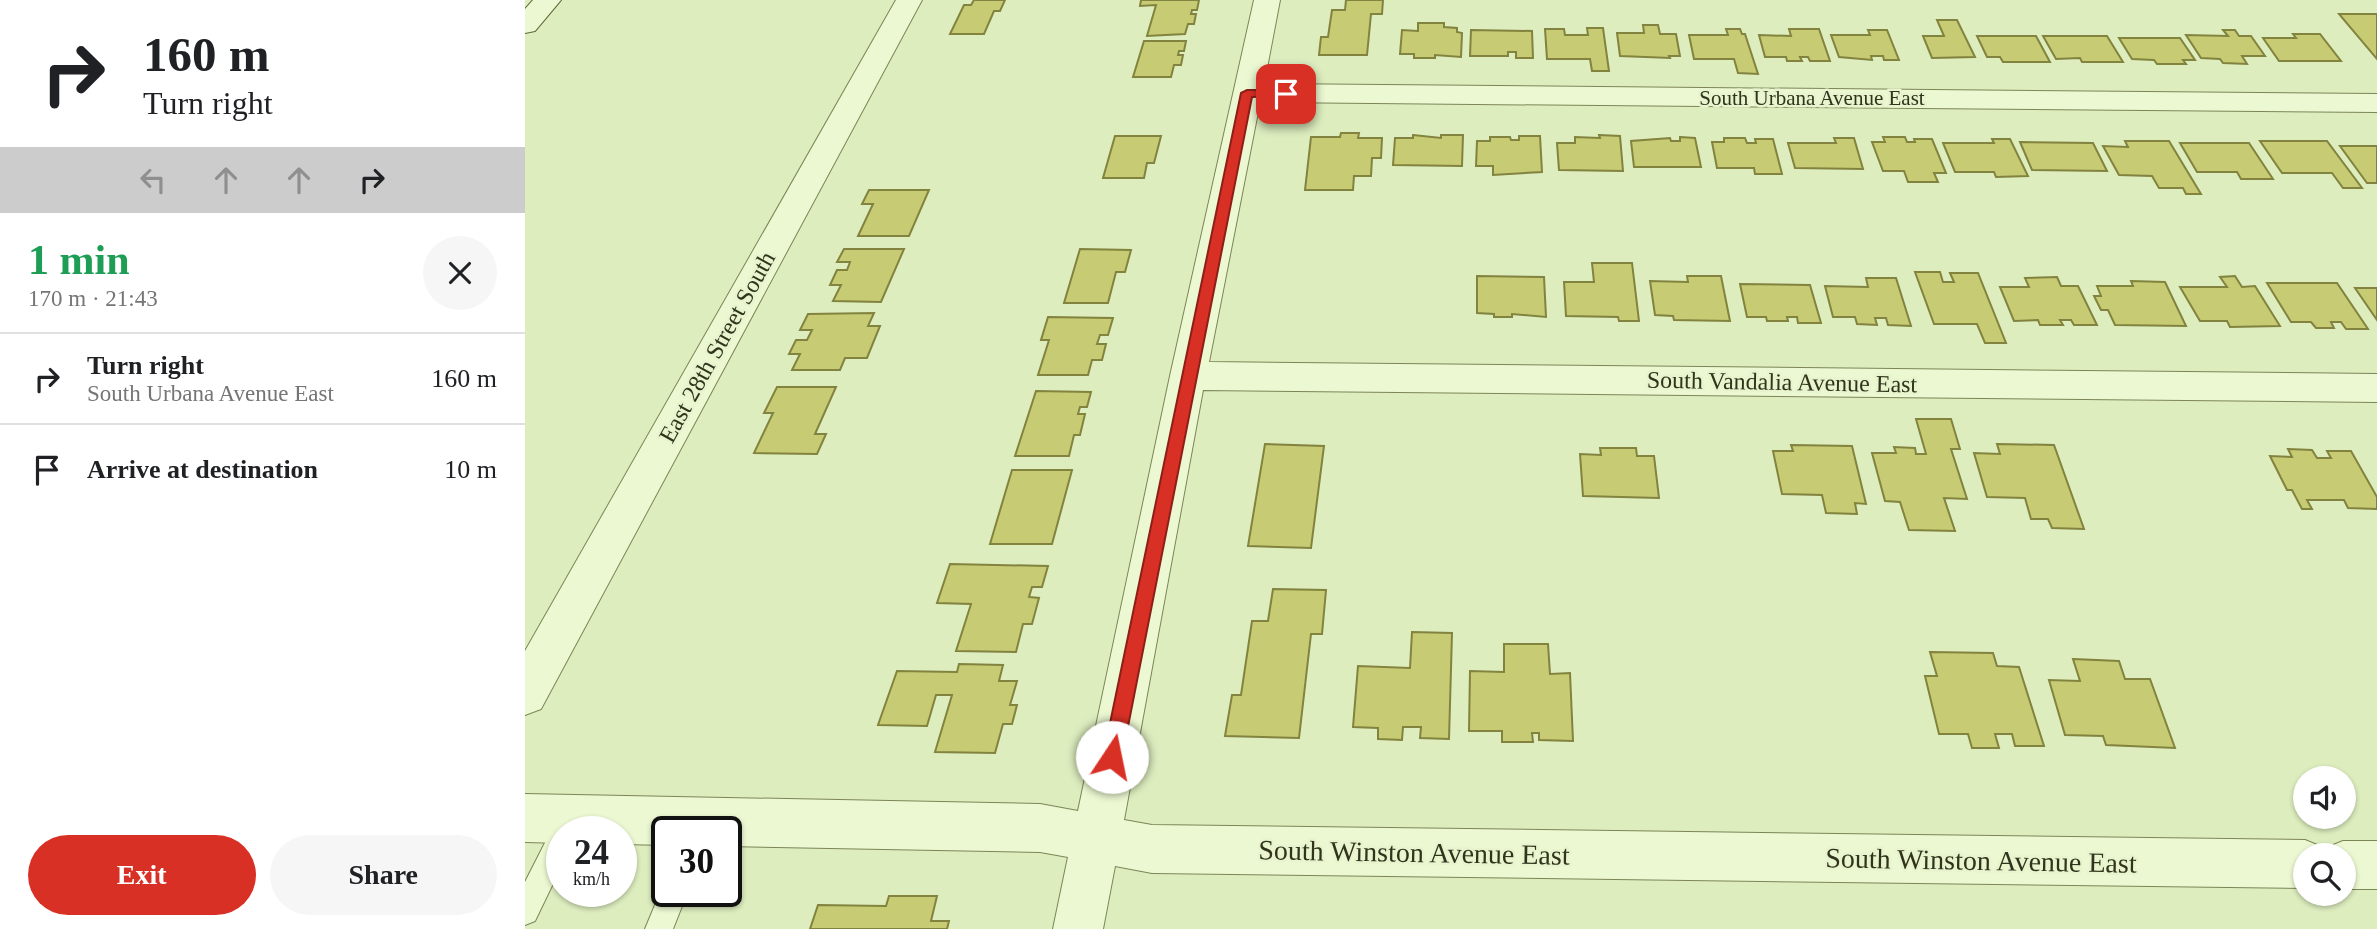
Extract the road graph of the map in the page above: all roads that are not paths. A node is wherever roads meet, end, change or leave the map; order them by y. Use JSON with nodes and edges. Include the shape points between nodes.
{"nodes":[{"id":1,"x":548,"y":0,"type":"edge"},
{"id":2,"x":908,"y":0,"type":"edge"},
{"id":3,"x":1267,"y":0,"type":"edge"},
{"id":4,"x":525,"y":25,"type":"edge"},
{"id":5,"x":1247,"y":93,"type":"junction"},
{"id":6,"x":2377,"y":103,"type":"edge"},
{"id":7,"x":1188,"y":376,"type":"junction"},
{"id":8,"x":2377,"y":388,"type":"edge"},
{"id":9,"x":525,"y":694,"type":"edge"},
{"id":10,"x":742,"y":826,"type":"edge"},
{"id":11,"x":1096,"y":838,"type":"junction"},
{"id":12,"x":546,"y":852,"type":"edge"},
{"id":13,"x":2293,"y":864,"type":"edge"},
{"id":14,"x":2356,"y":865,"type":"edge"},
{"id":15,"x":2377,"y":865,"type":"edge"},
{"id":16,"x":668,"y":907,"type":"edge"},
{"id":17,"x":525,"y":911,"type":"edge"},
{"id":18,"x":659,"y":929,"type":"edge"},
{"id":19,"x":1078,"y":929,"type":"edge"}],
"edges":[{"from":1,"to":4,"type":"street"},
{"from":2,"to":9,"type":"street","name":"East 28th Street South"},
{"from":3,"to":5,"type":"street"},
{"from":5,"to":6,"type":"street","name":"South Urbana Avenue East"},
{"from":5,"to":7,"type":"street"},
{"from":7,"to":8,"type":"street","name":"South Vandalia Avenue East"},
{"from":7,"to":11,"type":"street"},
{"from":10,"to":11,"type":"street","name":"South Winston Avenue East","via":[[1040,828]]},
{"from":11,"to":13,"type":"street","name":"South Winston Avenue East","via":[[1153,849]]},
{"from":11,"to":19,"type":"street"},
{"from":12,"to":17,"type":"lane"},
{"from":14,"to":15,"type":"street"},
{"from":16,"to":18,"type":"lane"}]}
